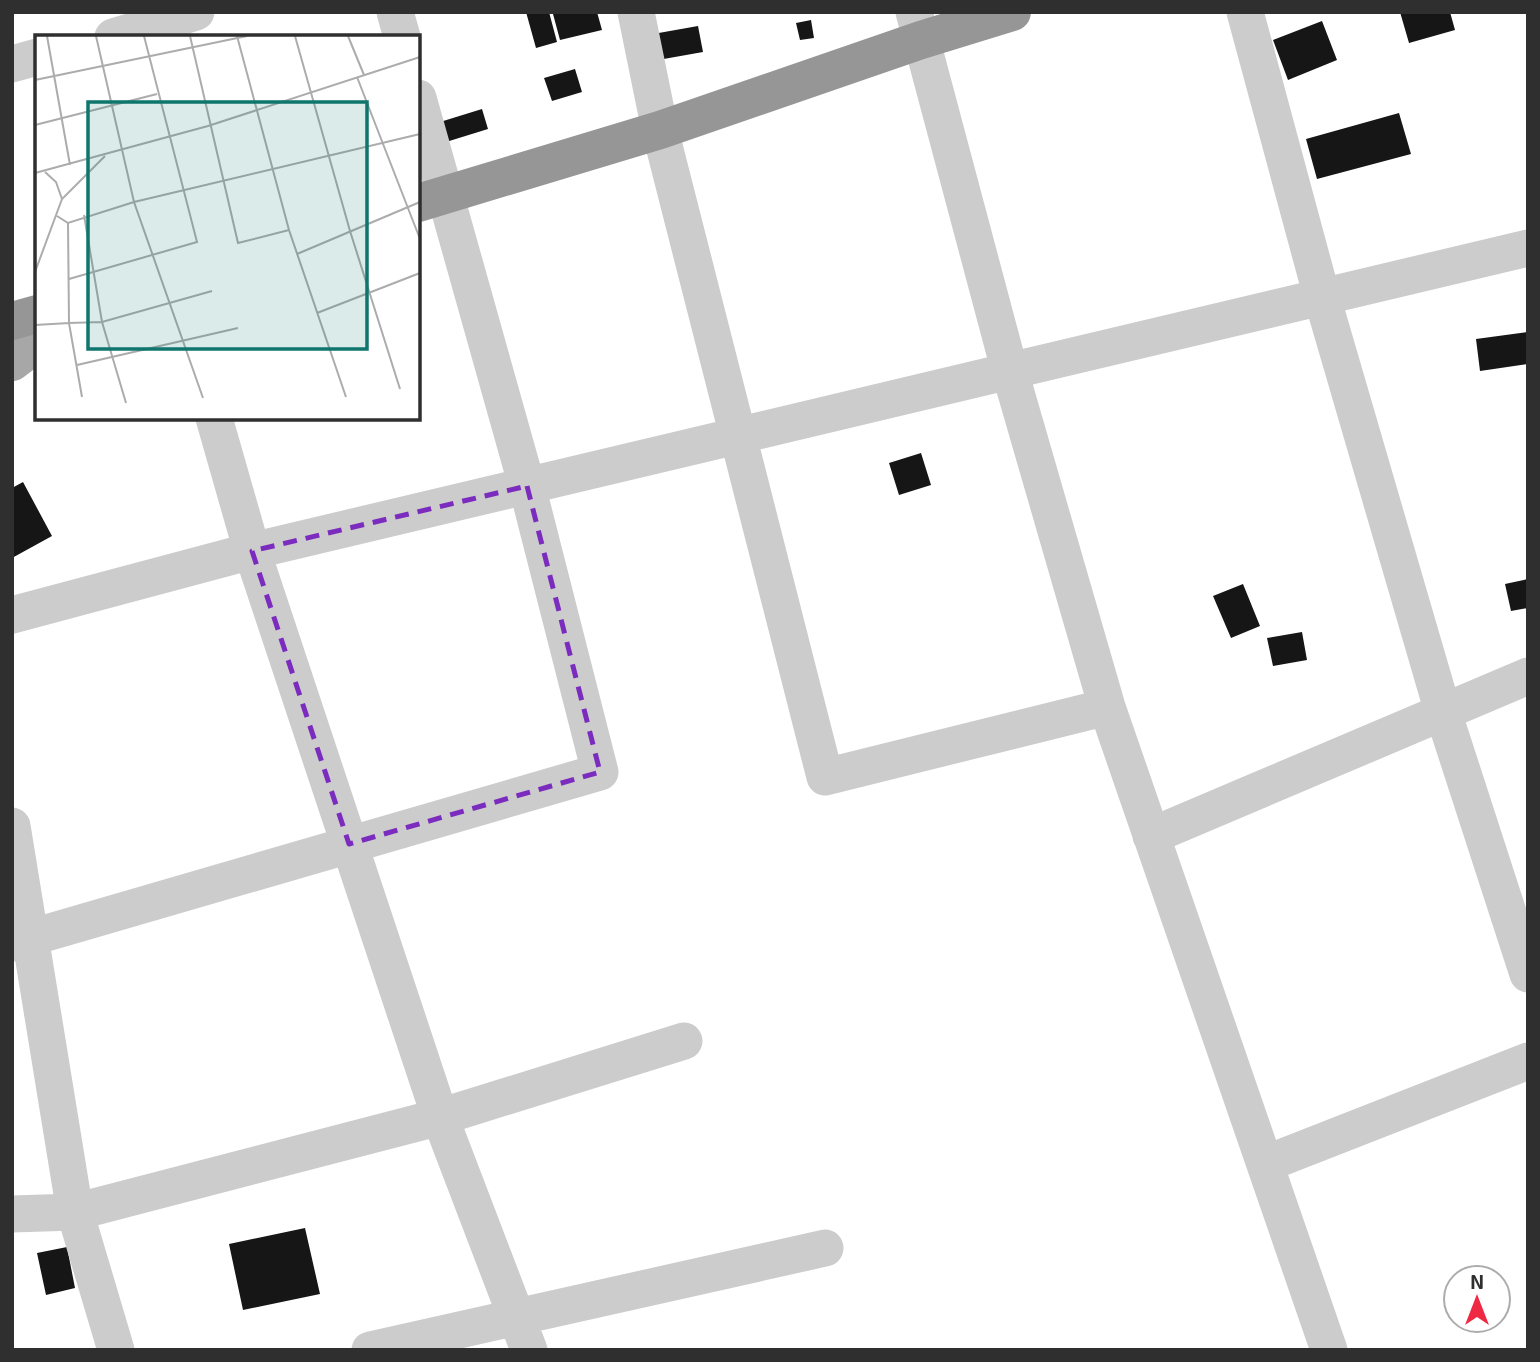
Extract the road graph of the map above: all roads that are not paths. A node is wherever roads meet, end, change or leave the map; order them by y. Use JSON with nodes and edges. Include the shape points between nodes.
{"nodes":[{"id":1,"x":196,"y":12,"type":"edge"},
{"id":2,"x":395,"y":12,"type":"edge"},
{"id":3,"x":636,"y":12,"type":"edge"},
{"id":4,"x":1012,"y":12,"type":"edge"},
{"id":5,"x":1245,"y":12,"type":"edge"},
{"id":6,"x":918,"y":26,"type":"edge"},
{"id":7,"x":118,"y":30,"type":"edge"},
{"id":8,"x":401,"y":35,"type":"edge"},
{"id":9,"x":35,"y":58,"type":"edge"},
{"id":10,"x":12,"y":64,"type":"edge"},
{"id":11,"x":420,"y":113,"type":"edge"},
{"id":12,"x":660,"y":130,"type":"junction"},
{"id":13,"x":431,"y":199,"type":"edge"},
{"id":14,"x":1528,"y":248,"type":"edge"},
{"id":15,"x":1322,"y":297,"type":"junction"},
{"id":16,"x":35,"y":315,"type":"edge"},
{"id":17,"x":12,"y":321,"type":"edge"},
{"id":18,"x":35,"y":345,"type":"edge"},
{"id":19,"x":12,"y":362,"type":"edge"},
{"id":20,"x":1010,"y":372,"type":"junction"},
{"id":21,"x":216,"y":420,"type":"edge"},
{"id":22,"x":738,"y":436,"type":"junction"},
{"id":23,"x":527,"y":486,"type":"junction"},
{"id":24,"x":252,"y":551,"type":"junction"},
{"id":25,"x":12,"y":615,"type":"edge"},
{"id":26,"x":1528,"y":676,"type":"edge"},
{"id":27,"x":1107,"y":707,"type":"junction"},
{"id":28,"x":1443,"y":712,"type":"junction"},
{"id":29,"x":12,"y":826,"type":"edge"},
{"id":30,"x":1151,"y":836,"type":"junction"},
{"id":31,"x":349,"y":844,"type":"junction"},
{"id":32,"x":21,"y":940,"type":"edge"},
{"id":33,"x":1528,"y":974,"type":"edge"},
{"id":34,"x":684,"y":1041,"type":"dead end"},
{"id":35,"x":1528,"y":1061,"type":"edge"},
{"id":36,"x":440,"y":1117,"type":"junction"},
{"id":37,"x":1265,"y":1164,"type":"junction"},
{"id":38,"x":75,"y":1212,"type":"junction"},
{"id":39,"x":12,"y":1214,"type":"edge"},
{"id":40,"x":825,"y":1248,"type":"dead end"},
{"id":41,"x":523,"y":1333,"type":"edge"},
{"id":42,"x":116,"y":1350,"type":"edge"},
{"id":43,"x":370,"y":1350,"type":"edge"},
{"id":44,"x":1329,"y":1350,"type":"edge"}],
"edges":[{"from":1,"to":7,"type":"street"},
{"from":2,"to":8,"type":"street"},
{"from":3,"to":12,"type":"street"},
{"from":4,"to":6,"type":"highway"},
{"from":5,"to":15,"type":"street"},
{"from":6,"to":12,"type":"highway"},
{"from":6,"to":20,"type":"street"},
{"from":9,"to":10,"type":"street"},
{"from":11,"to":13,"type":"street"},
{"from":12,"to":13,"type":"highway"},
{"from":12,"to":22,"type":"street"},
{"from":13,"to":23,"type":"street"},
{"from":14,"to":15,"type":"street"},
{"from":15,"to":20,"type":"street"},
{"from":15,"to":28,"type":"street"},
{"from":16,"to":17,"type":"highway"},
{"from":18,"to":19,"type":"main road"},
{"from":20,"to":22,"type":"street"},
{"from":20,"to":27,"type":"street"},
{"from":21,"to":24,"type":"street"},
{"from":22,"to":23,"type":"street"},
{"from":22,"to":27,"type":"street","via":[[825,777]]},
{"from":23,"to":24,"type":"street"},
{"from":23,"to":31,"type":"street","via":[[600,772]]},
{"from":24,"to":25,"type":"street"},
{"from":24,"to":31,"type":"street"},
{"from":26,"to":28,"type":"street"},
{"from":27,"to":30,"type":"street"},
{"from":28,"to":30,"type":"street"},
{"from":28,"to":33,"type":"street"},
{"from":29,"to":32,"type":"street"},
{"from":30,"to":37,"type":"street"},
{"from":31,"to":32,"type":"street"},
{"from":31,"to":36,"type":"street"},
{"from":32,"to":38,"type":"street"},
{"from":34,"to":36,"type":"street"},
{"from":35,"to":37,"type":"street"},
{"from":36,"to":38,"type":"street"},
{"from":36,"to":41,"type":"street"},
{"from":37,"to":44,"type":"street"},
{"from":38,"to":39,"type":"street"},
{"from":38,"to":42,"type":"street"},
{"from":40,"to":41,"type":"street"},
{"from":41,"to":43,"type":"street"}]}
